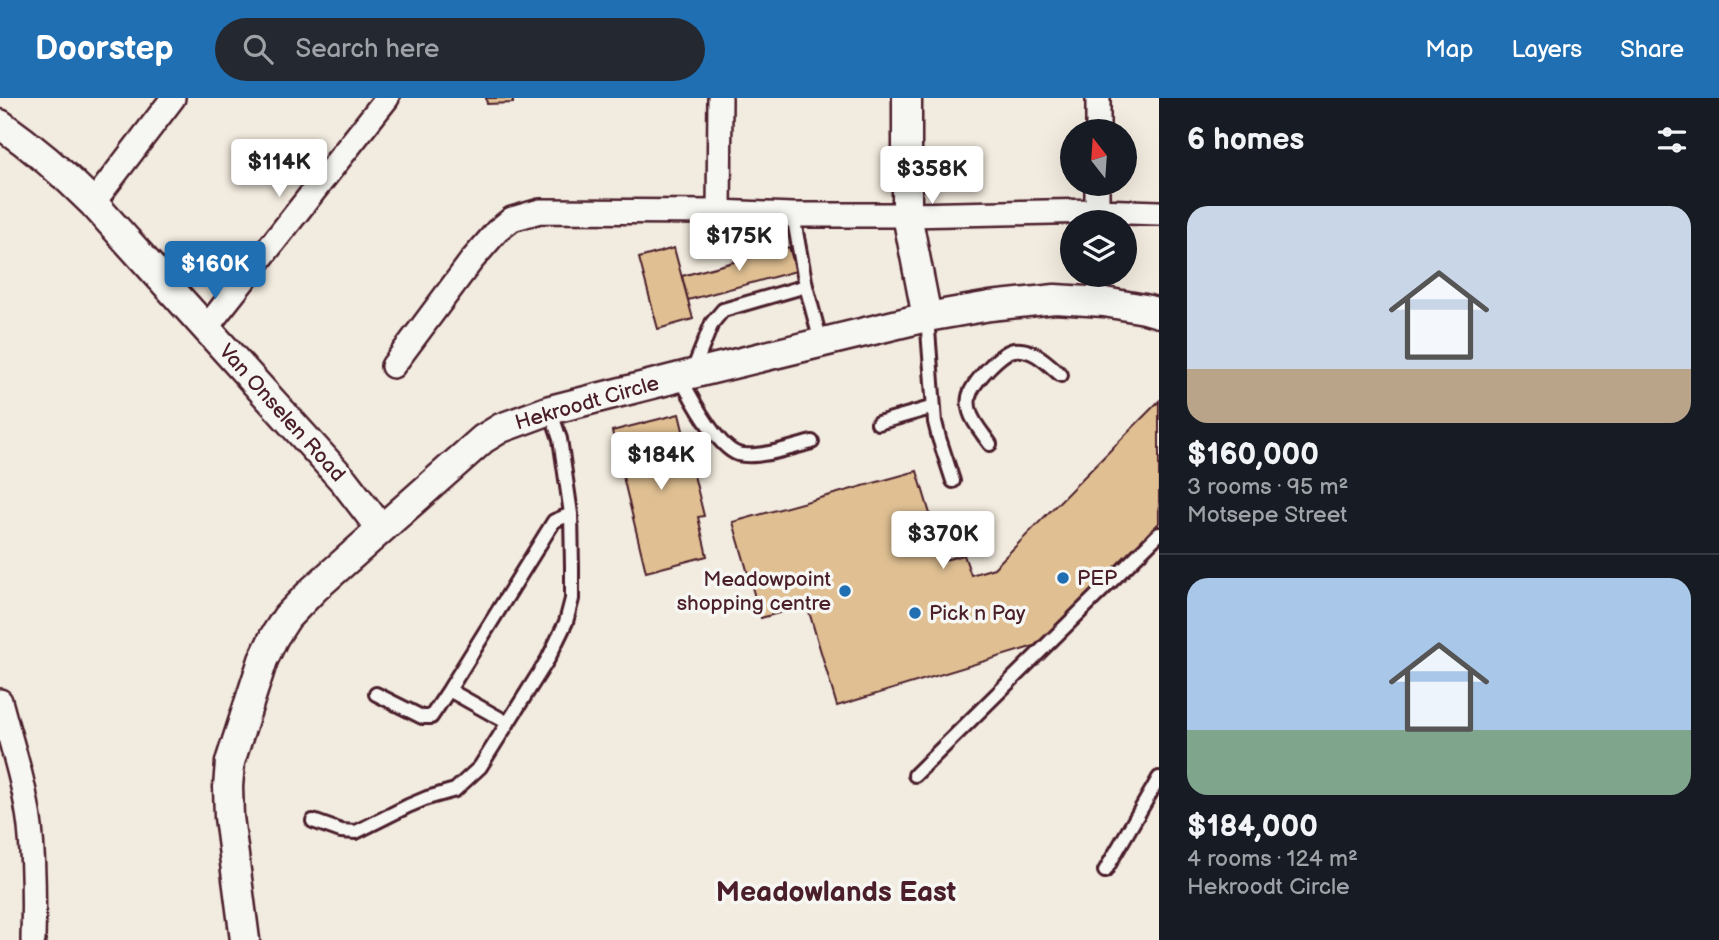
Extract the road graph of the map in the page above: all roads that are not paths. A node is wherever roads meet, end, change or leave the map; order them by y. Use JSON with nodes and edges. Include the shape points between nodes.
{"nodes":[{"id":1,"x":173,"y":98,"type":"edge"},
{"id":2,"x":387,"y":98,"type":"edge"},
{"id":3,"x":720,"y":98,"type":"edge"},
{"id":4,"x":907,"y":98,"type":"edge"},
{"id":5,"x":1098,"y":98,"type":"edge"},
{"id":6,"x":1098,"y":119,"type":"edge"},
{"id":7,"x":0,"y":124,"type":"edge"},
{"id":8,"x":93,"y":203,"type":"junction"},
{"id":9,"x":719,"y":212,"type":"junction"},
{"id":10,"x":1060,"y":212,"type":"edge"},
{"id":11,"x":1137,"y":212,"type":"edge"},
{"id":12,"x":1159,"y":213,"type":"edge"},
{"id":13,"x":793,"y":215,"type":"junction"},
{"id":14,"x":907,"y":215,"type":"junction"},
{"id":15,"x":806,"y":286,"type":"junction"},
{"id":16,"x":1159,"y":313,"type":"edge"},
{"id":17,"x":927,"y":317,"type":"junction"},
{"id":18,"x":206,"y":328,"type":"junction"},
{"id":19,"x":821,"y":342,"type":"junction"},
{"id":20,"x":393,"y":366,"type":"dead end"},
{"id":21,"x":686,"y":375,"type":"junction"},
{"id":22,"x":1061,"y":375,"type":"dead end"},
{"id":23,"x":934,"y":407,"type":"junction"},
{"id":24,"x":550,"y":410,"type":"junction"},
{"id":25,"x":878,"y":423,"type":"dead end"},
{"id":26,"x":812,"y":442,"type":"dead end"},
{"id":27,"x":990,"y":444,"type":"dead end"},
{"id":28,"x":953,"y":481,"type":"dead end"},
{"id":29,"x":571,"y":514,"type":"junction"},
{"id":30,"x":381,"y":529,"type":"junction"},
{"id":31,"x":1159,"y":534,"type":"edge"},
{"id":32,"x":449,"y":690,"type":"junction"},
{"id":33,"x":376,"y":694,"type":"dead end"},
{"id":34,"x":0,"y":701,"type":"edge"},
{"id":35,"x":508,"y":723,"type":"junction"},
{"id":36,"x":915,"y":775,"type":"dead end"},
{"id":37,"x":1159,"y":778,"type":"edge"},
{"id":38,"x":313,"y":821,"type":"dead end"},
{"id":39,"x":1105,"y":871,"type":"dead end"},
{"id":40,"x":33,"y":940,"type":"edge"},
{"id":41,"x":245,"y":940,"type":"edge"}],
"edges":[{"from":1,"to":8,"type":"street"},
{"from":2,"to":18,"type":"street"},
{"from":3,"to":9,"type":"street"},
{"from":4,"to":14,"type":"street"},
{"from":5,"to":6,"type":"street"},
{"from":7,"to":8,"type":"street","name":"Van Onselen Road"},
{"from":8,"to":18,"type":"street","name":"Van Onselen Road"},
{"from":9,"to":13,"type":"street"},
{"from":9,"to":20,"type":"street","via":[[540,211],[512,219],[472,260]]},
{"from":10,"to":14,"type":"street"},
{"from":11,"to":12,"type":"street"},
{"from":13,"to":14,"type":"street"},
{"from":13,"to":15,"type":"lane"},
{"from":14,"to":17,"type":"street"},
{"from":15,"to":19,"type":"lane"},
{"from":15,"to":21,"type":"lane","via":[[723,310]]},
{"from":16,"to":17,"type":"street","name":"Hekroodt Circle","via":[[1104,302],[1055,299]]},
{"from":17,"to":19,"type":"street","name":"Hekroodt Circle"},
{"from":17,"to":23,"type":"lane"},
{"from":18,"to":30,"type":"street","name":"Van Onselen Road","via":[[344,481]]},
{"from":19,"to":21,"type":"street","name":"Hekroodt Circle"},
{"from":21,"to":24,"type":"street","name":"Hekroodt Circle"},
{"from":21,"to":26,"type":"lane","via":[[696,407],[718,439],[737,454],[764,454]]},
{"from":22,"to":27,"type":"lane","via":[[1040,356],[1014,350],[988,369],[968,402],[970,415]]},
{"from":23,"to":25,"type":"lane"},
{"from":23,"to":28,"type":"lane"},
{"from":24,"to":29,"type":"lane","via":[[560,439]]},
{"from":24,"to":30,"type":"street","name":"Hekroodt Circle","via":[[483,439]]},
{"from":29,"to":32,"type":"lane","via":[[554,521]]},
{"from":29,"to":35,"type":"lane","via":[[572,600],[566,622]]},
{"from":30,"to":41,"type":"street","name":"Hekroodt Circle","via":[[287,617],[263,660],[244,716],[230,762],[228,787]]},
{"from":31,"to":36,"type":"lane"},
{"from":32,"to":33,"type":"lane","via":[[426,718]]},
{"from":32,"to":35,"type":"lane"},
{"from":34,"to":40,"type":"street","via":[[30,826]]},
{"from":35,"to":38,"type":"lane","via":[[480,767],[456,790],[427,798],[356,832]]},
{"from":37,"to":39,"type":"lane"}]}
